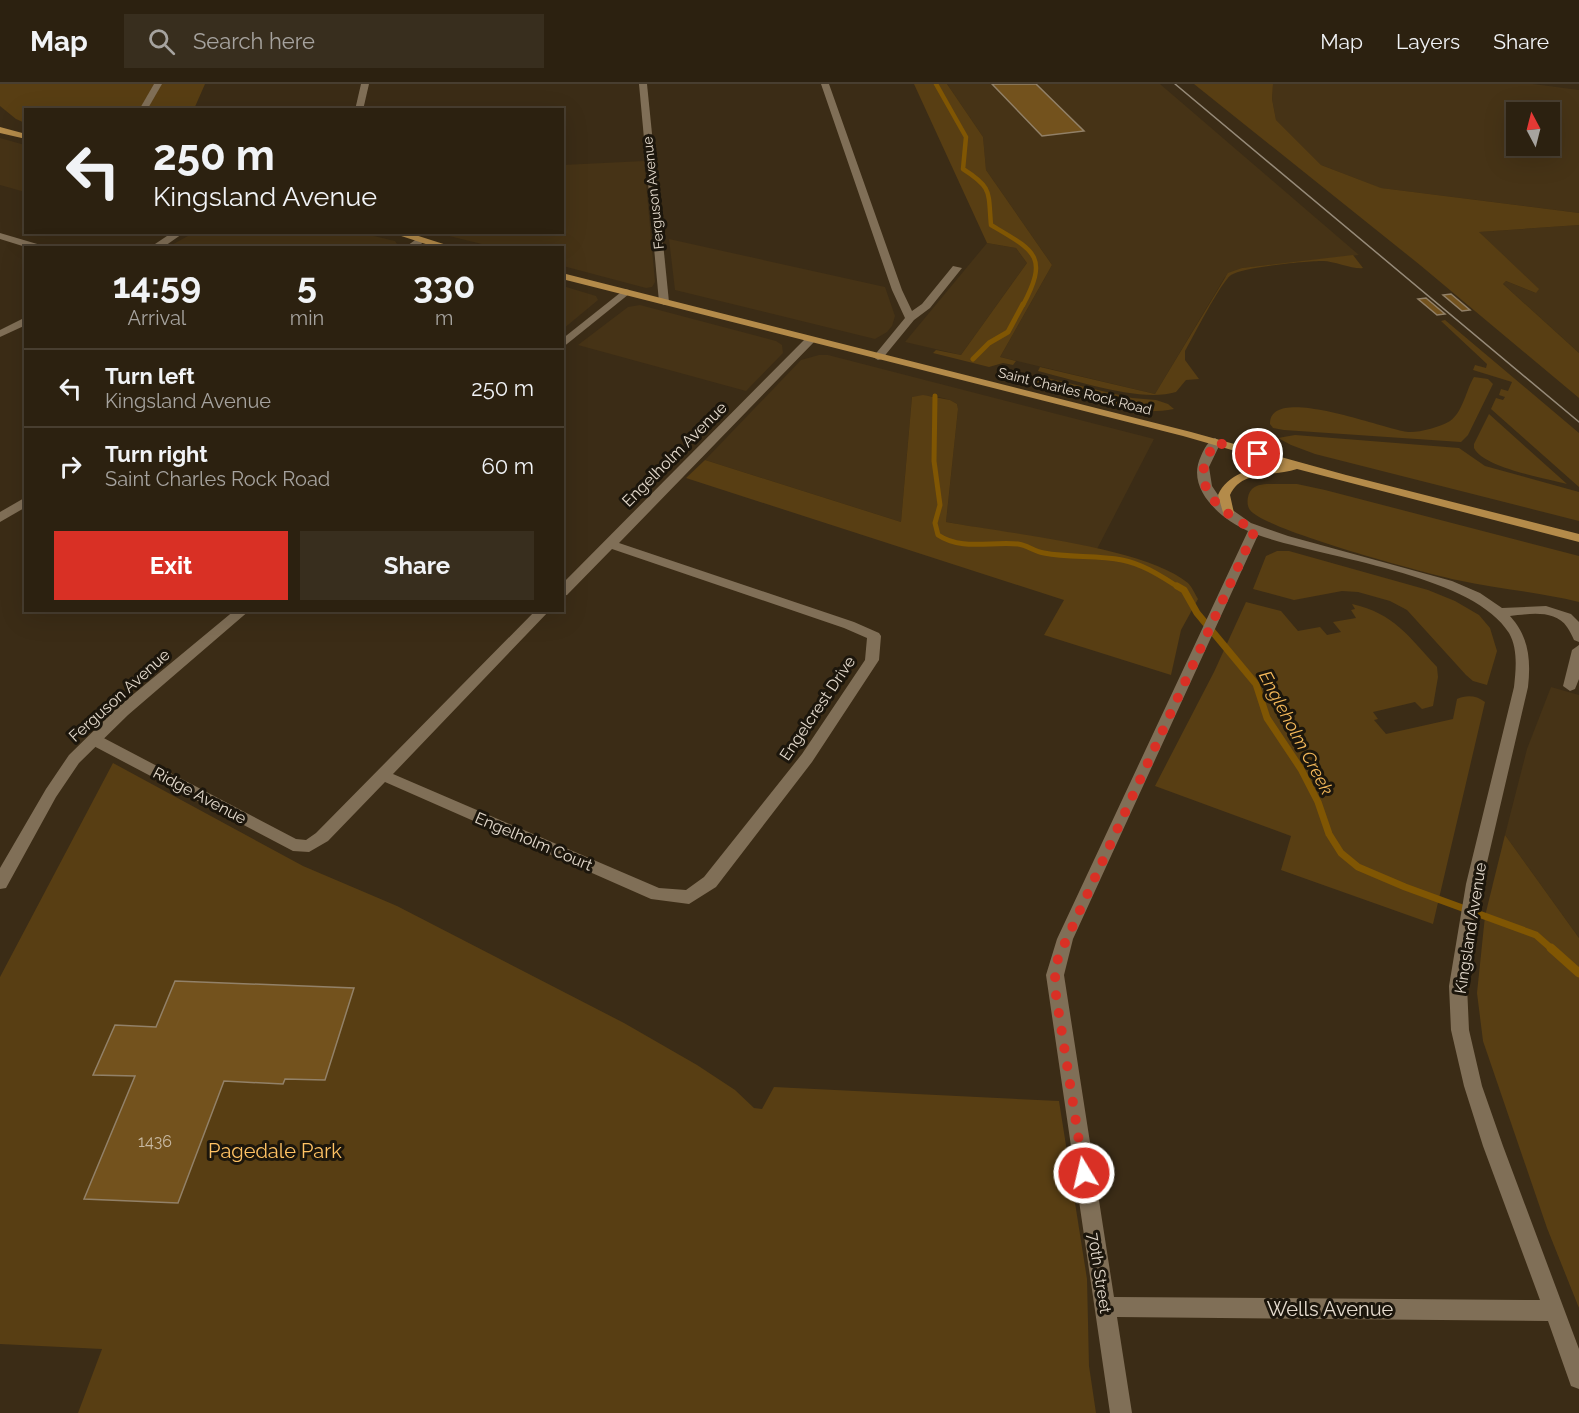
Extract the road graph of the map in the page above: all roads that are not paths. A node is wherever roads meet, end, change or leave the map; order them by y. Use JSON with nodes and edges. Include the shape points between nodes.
{"nodes":[{"id":1,"x":158,"y":84,"type":"edge"},
{"id":2,"x":365,"y":84,"type":"edge"},
{"id":3,"x":643,"y":84,"type":"edge"},
{"id":4,"x":825,"y":84,"type":"edge"},
{"id":5,"x":144,"y":108,"type":"edge"},
{"id":6,"x":359,"y":108,"type":"edge"},
{"id":7,"x":0,"y":130,"type":"edge"},
{"id":8,"x":24,"y":136,"type":"edge"},
{"id":9,"x":178,"y":234,"type":"edge"},
{"id":10,"x":400,"y":234,"type":"edge"},
{"id":11,"x":0,"y":236,"type":"edge"},
{"id":12,"x":421,"y":240,"type":"junction"},
{"id":13,"x":34,"y":246,"type":"edge"},
{"id":14,"x":157,"y":246,"type":"edge"},
{"id":15,"x":412,"y":246,"type":"edge"},
{"id":16,"x":444,"y":246,"type":"edge"},
{"id":17,"x":957,"y":268,"type":"dead end"},
{"id":18,"x":564,"y":277,"type":"edge"},
{"id":19,"x":625,"y":292,"type":"junction"},
{"id":20,"x":664,"y":302,"type":"junction"},
{"id":21,"x":910,"y":318,"type":"junction"},
{"id":22,"x":24,"y":321,"type":"edge"},
{"id":23,"x":0,"y":334,"type":"edge"},
{"id":24,"x":810,"y":340,"type":"junction"},
{"id":25,"x":564,"y":343,"type":"edge"},
{"id":26,"x":878,"y":357,"type":"junction"},
{"id":27,"x":1215,"y":442,"type":"junction"},
{"id":28,"x":1300,"y":466,"type":"junction"},
{"id":29,"x":24,"y":502,"type":"edge"},
{"id":30,"x":1228,"y":513,"type":"junction"},
{"id":31,"x":0,"y":518,"type":"edge"},
{"id":32,"x":1255,"y":530,"type":"junction"},
{"id":33,"x":1579,"y":538,"type":"edge"},
{"id":34,"x":610,"y":544,"type":"junction"},
{"id":35,"x":564,"y":590,"type":"edge"},
{"id":36,"x":242,"y":612,"type":"edge"},
{"id":37,"x":542,"y":612,"type":"edge"},
{"id":38,"x":1500,"y":614,"type":"junction"},
{"id":39,"x":1579,"y":637,"type":"edge"},
{"id":40,"x":1579,"y":650,"type":"edge"},
{"id":41,"x":1570,"y":686,"type":"dead end"},
{"id":42,"x":93,"y":739,"type":"junction"},
{"id":43,"x":382,"y":775,"type":"junction"},
{"id":44,"x":0,"y":883,"type":"edge"},
{"id":45,"x":689,"y":897,"type":"joint"},
{"id":46,"x":1106,"y":1307,"type":"junction"},
{"id":47,"x":1554,"y":1311,"type":"junction"},
{"id":48,"x":1579,"y":1378,"type":"edge"},
{"id":49,"x":1121,"y":1413,"type":"edge"}],
"edges":[{"from":1,"to":5,"type":"street"},
{"from":2,"to":6,"type":"street"},
{"from":3,"to":20,"type":"street","name":"Ferguson Avenue"},
{"from":4,"to":21,"type":"street"},
{"from":7,"to":8,"type":"main road"},
{"from":9,"to":14,"type":"street"},
{"from":10,"to":12,"type":"main road"},
{"from":11,"to":13,"type":"street"},
{"from":12,"to":15,"type":"street"},
{"from":12,"to":16,"type":"main road"},
{"from":17,"to":21,"type":"street","via":[[926,306]]},
{"from":18,"to":19,"type":"main road","name":"Saint Charles Rock Road"},
{"from":19,"to":20,"type":"main road","name":"Saint Charles Rock Road"},
{"from":19,"to":25,"type":"street"},
{"from":20,"to":24,"type":"main road","name":"Saint Charles Rock Road"},
{"from":21,"to":26,"type":"street"},
{"from":22,"to":23,"type":"street"},
{"from":24,"to":26,"type":"main road","name":"Saint Charles Rock Road"},
{"from":24,"to":34,"type":"street","name":"Engelholm Avenue"},
{"from":26,"to":27,"type":"main road","name":"Saint Charles Rock Road"},
{"from":27,"to":28,"type":"main road","name":"Saint Charles Rock Road"},
{"from":27,"to":30,"type":"street","name":"Kingsland Avenue","via":[[1205,462],[1204,481]]},
{"from":28,"to":30,"type":"main road","via":[[1264,470],[1238,479],[1225,492]]},
{"from":28,"to":33,"type":"main road","name":"Saint Charles Rock Road"},
{"from":29,"to":31,"type":"street"},
{"from":30,"to":32,"type":"street","name":"Kingsland Avenue"},
{"from":32,"to":38,"type":"street","name":"Kingsland Avenue","via":[[1448,584]]},
{"from":32,"to":46,"type":"street","name":"70th Street","via":[[1065,939],[1055,975]]},
{"from":34,"to":35,"type":"street","name":"Engelholm Avenue"},
{"from":34,"to":45,"type":"street","name":"Engelcrest Drive","via":[[874,636],[872,660],[807,758],[710,882]]},
{"from":36,"to":42,"type":"street","name":"Ferguson Avenue"},
{"from":37,"to":43,"type":"street"},
{"from":38,"to":39,"type":"street","via":[[1554,610],[1568,618]]},
{"from":38,"to":47,"type":"street","name":"Kingsland Avenue","via":[[1514,630],[1524,665],[1468,918],[1458,986],[1460,1030],[1493,1146]]},
{"from":40,"to":41,"type":"street"},
{"from":42,"to":43,"type":"street","name":"Ridge Avenue","via":[[293,845],[309,846],[322,837]]},
{"from":42,"to":44,"type":"street","name":"Ferguson Avenue","via":[[51,793]]},
{"from":43,"to":45,"type":"street","name":"Engelholm Court","via":[[657,894]]},
{"from":46,"to":47,"type":"street","name":"Wells Avenue"},
{"from":46,"to":49,"type":"street","name":"70th Street"},
{"from":47,"to":48,"type":"street","name":"Kingsland Avenue"}]}
